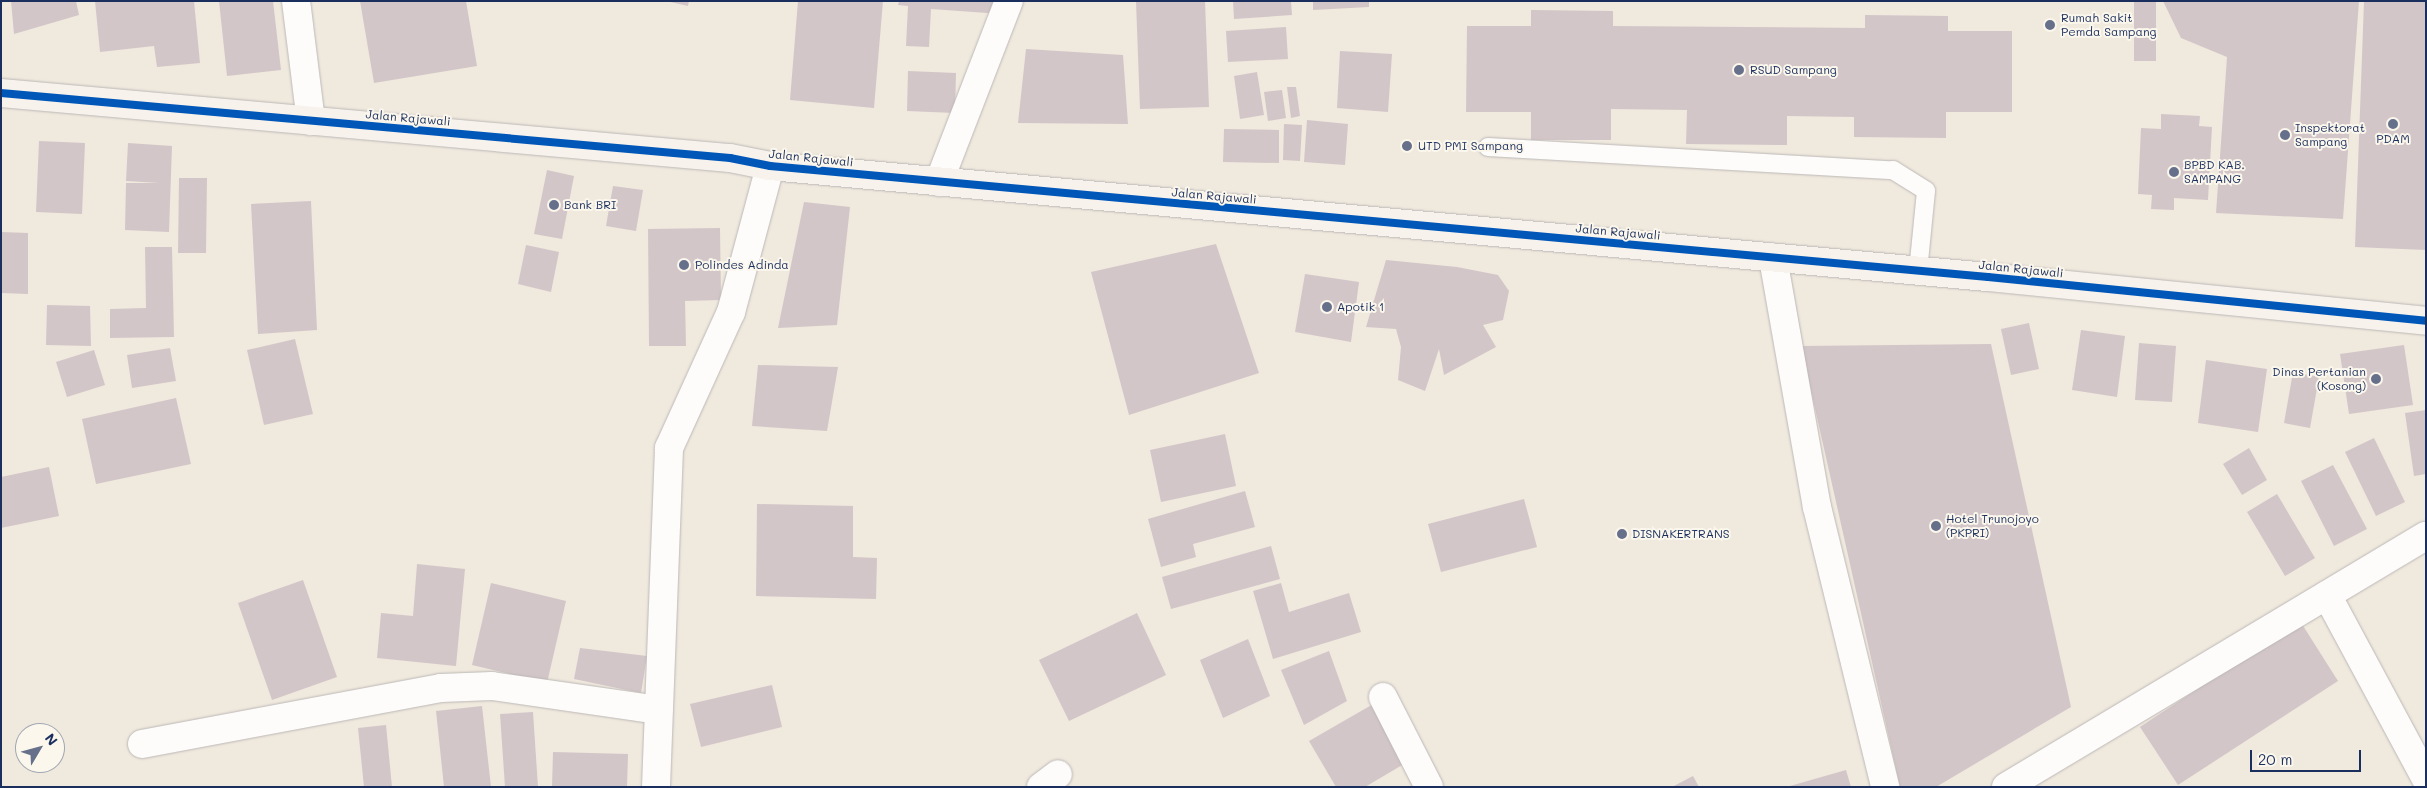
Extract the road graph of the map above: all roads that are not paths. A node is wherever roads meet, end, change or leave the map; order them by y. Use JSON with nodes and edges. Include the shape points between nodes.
{"nodes":[{"id":1,"x":296,"y":1,"type":"edge"},
{"id":2,"x":1009,"y":1,"type":"edge"},
{"id":3,"x":1,"y":93,"type":"edge"},
{"id":4,"x":312,"y":121,"type":"junction"},
{"id":5,"x":1488,"y":147,"type":"dead end"},
{"id":6,"x":770,"y":166,"type":"junction"},
{"id":7,"x":939,"y":182,"type":"junction"},
{"id":8,"x":1773,"y":258,"type":"junction"},
{"id":9,"x":1918,"y":271,"type":"junction"},
{"id":10,"x":2426,"y":321,"type":"edge"},
{"id":11,"x":2426,"y":536,"type":"edge"},
{"id":12,"x":2327,"y":595,"type":"junction"},
{"id":13,"x":1383,"y":697,"type":"dead end"},
{"id":14,"x":658,"y":710,"type":"junction"},
{"id":15,"x":142,"y":744,"type":"dead end"},
{"id":16,"x":2426,"y":778,"type":"edge"},
{"id":17,"x":656,"y":787,"type":"edge"},
{"id":18,"x":1429,"y":787,"type":"edge"},
{"id":19,"x":1885,"y":787,"type":"edge"},
{"id":20,"x":2006,"y":787,"type":"edge"}],
"edges":[{"from":1,"to":4,"type":"street"},
{"from":2,"to":7,"type":"street"},
{"from":3,"to":4,"type":"street","name":"Jalan Rajawali"},
{"from":4,"to":6,"type":"street","name":"Jalan Rajawali","via":[[730,158]]},
{"from":5,"to":9,"type":"lane","via":[[1893,170],[1926,191]]},
{"from":6,"to":7,"type":"street","name":"Jalan Rajawali"},
{"from":6,"to":14,"type":"street","via":[[731,312],[668,448]]},
{"from":7,"to":8,"type":"street","name":"Jalan Rajawali"},
{"from":8,"to":9,"type":"street","name":"Jalan Rajawali"},
{"from":8,"to":19,"type":"street","via":[[1817,507]]},
{"from":9,"to":10,"type":"street","name":"Jalan Rajawali"},
{"from":11,"to":12,"type":"street"},
{"from":12,"to":16,"type":"street"},
{"from":12,"to":20,"type":"street"},
{"from":13,"to":18,"type":"street"},
{"from":14,"to":15,"type":"street","via":[[492,686],[441,688]]},
{"from":14,"to":17,"type":"street"}]}
